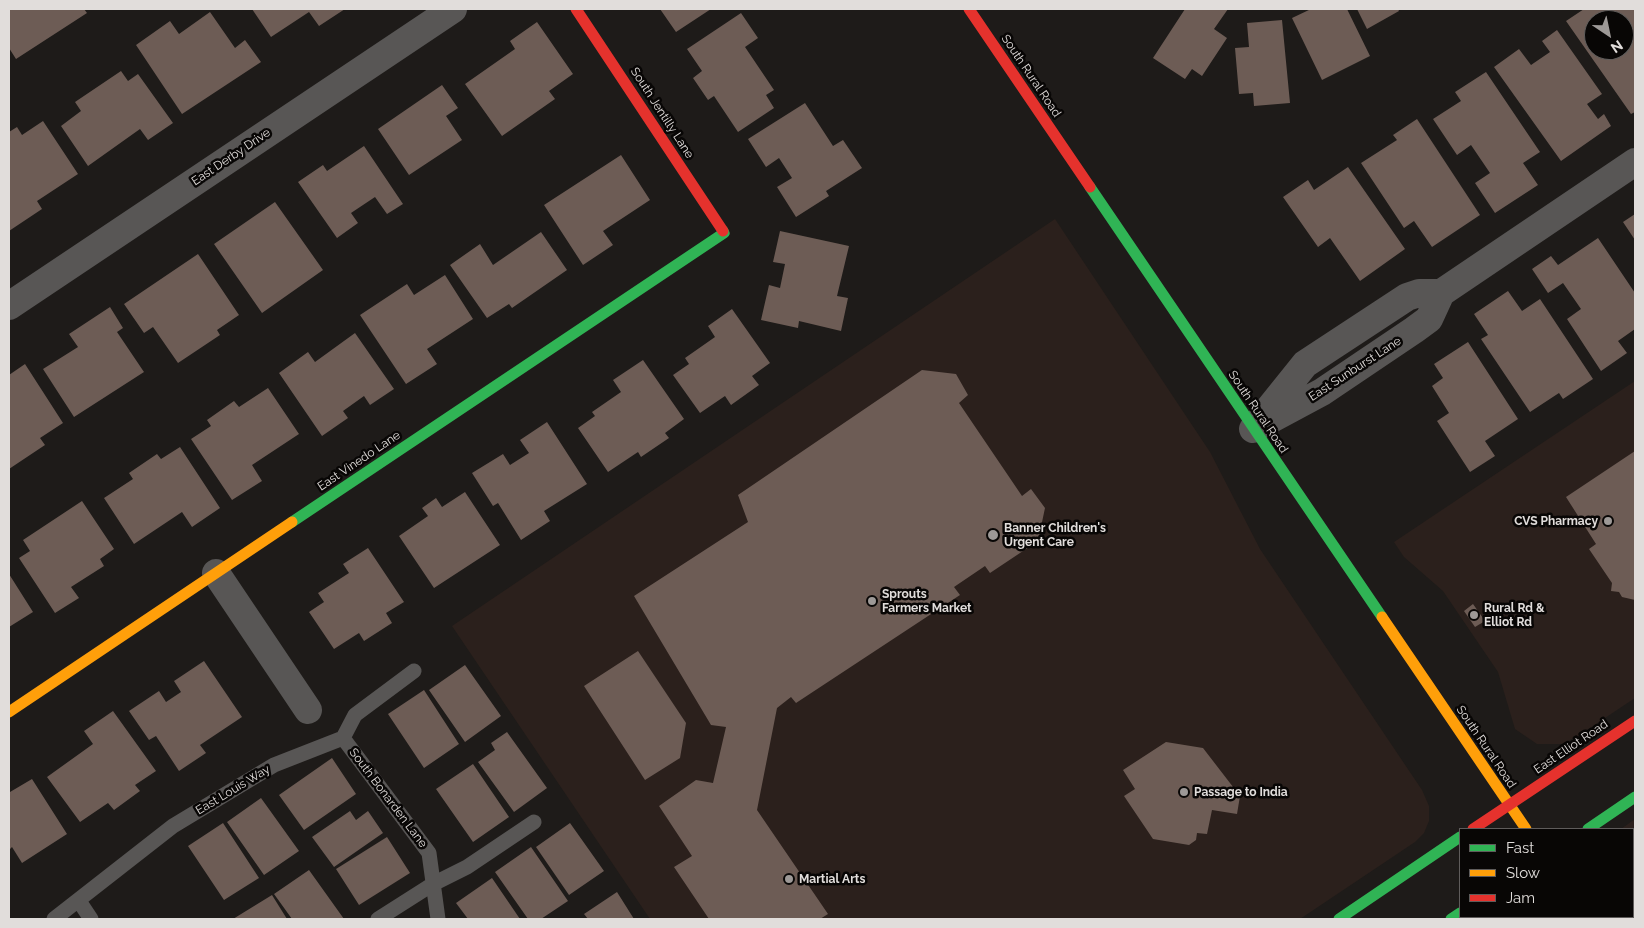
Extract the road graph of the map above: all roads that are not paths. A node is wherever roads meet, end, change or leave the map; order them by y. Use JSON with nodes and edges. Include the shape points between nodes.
{"nodes":[{"id":1,"x":453,"y":9,"type":"edge"},
{"id":2,"x":576,"y":9,"type":"edge"},
{"id":3,"x":969,"y":9,"type":"edge"},
{"id":4,"x":1635,"y":162,"type":"edge"},
{"id":5,"x":724,"y":233,"type":"joint"},
{"id":6,"x":9,"y":306,"type":"edge"},
{"id":7,"x":1253,"y":429,"type":"junction"},
{"id":8,"x":216,"y":574,"type":"junction"},
{"id":9,"x":414,"y":671,"type":"dead end"},
{"id":10,"x":308,"y":710,"type":"dead end"},
{"id":11,"x":9,"y":712,"type":"edge"},
{"id":12,"x":1635,"y":721,"type":"edge"},
{"id":13,"x":342,"y":738,"type":"junction"},
{"id":14,"x":1635,"y":797,"type":"edge"},
{"id":15,"x":1509,"y":805,"type":"junction"},
{"id":16,"x":534,"y":822,"type":"dead end"},
{"id":17,"x":1474,"y":828,"type":"edge"},
{"id":18,"x":1525,"y":828,"type":"edge"},
{"id":19,"x":1589,"y":828,"type":"edge"},
{"id":20,"x":1459,"y":839,"type":"edge"},
{"id":21,"x":433,"y":884,"type":"junction"},
{"id":22,"x":79,"y":901,"type":"junction"},
{"id":23,"x":54,"y":919,"type":"edge"},
{"id":24,"x":91,"y":919,"type":"edge"},
{"id":25,"x":378,"y":919,"type":"edge"},
{"id":26,"x":438,"y":919,"type":"edge"},
{"id":27,"x":1339,"y":919,"type":"edge"}],
"edges":[{"from":1,"to":6,"type":"street","name":"East Derby Drive"},
{"from":2,"to":5,"type":"main road","name":"South Jentilly Lane"},
{"from":3,"to":7,"type":"main road","name":"South Rural Road"},
{"from":4,"to":7,"type":"street","name":"East Sunburst Lane","via":[[1441,293],[1419,293],[1407,297],[1305,364]]},
{"from":5,"to":8,"type":"main road","name":"East Vinedo Lane"},
{"from":7,"to":15,"type":"main road","name":"South Rural Road"},
{"from":8,"to":10,"type":"street"},
{"from":8,"to":11,"type":"main road","name":"East Vinedo Lane"},
{"from":9,"to":13,"type":"lane","via":[[355,715]]},
{"from":12,"to":15,"type":"main road","name":"East Elliot Road"},
{"from":13,"to":21,"type":"lane","name":"South Bonarden Lane","via":[[429,853]]},
{"from":13,"to":22,"type":"lane","name":"East Louis Way","via":[[274,765],[173,826]]},
{"from":14,"to":19,"type":"main road"},
{"from":15,"to":17,"type":"main road","name":"East Elliot Road"},
{"from":15,"to":18,"type":"main road","name":"South Rural Road"},
{"from":16,"to":21,"type":"lane","via":[[467,867]]},
{"from":20,"to":27,"type":"main road"},
{"from":21,"to":25,"type":"lane"},
{"from":21,"to":26,"type":"lane","name":"South Bonarden Lane"},
{"from":22,"to":23,"type":"lane","name":"East Louis Way"},
{"from":22,"to":24,"type":"lane"}]}
